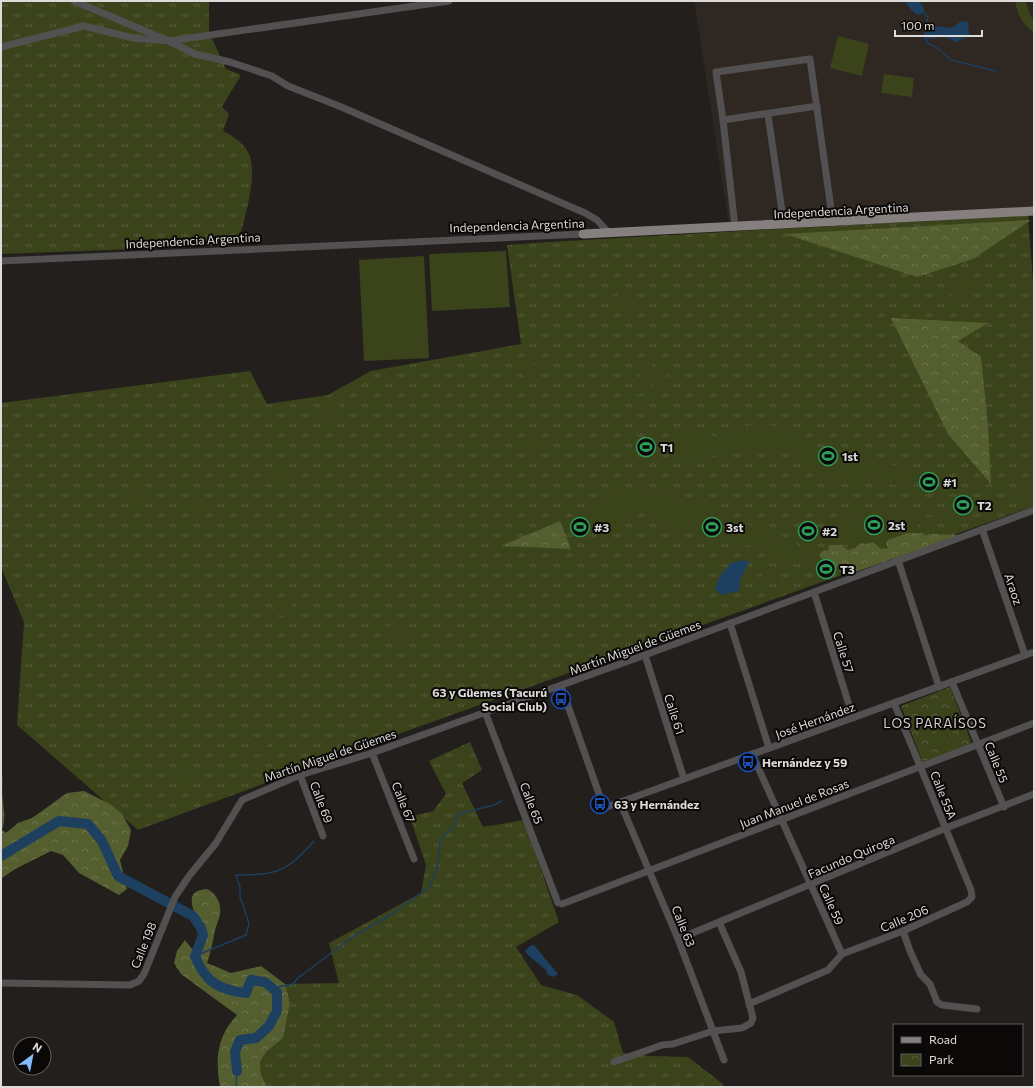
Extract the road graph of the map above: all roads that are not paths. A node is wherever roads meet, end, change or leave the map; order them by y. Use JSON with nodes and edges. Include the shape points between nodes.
{"nodes":[{"id":1,"x":74,"y":1,"type":"edge"},
{"id":2,"x":449,"y":1,"type":"edge"},
{"id":3,"x":169,"y":41,"type":"junction"},
{"id":4,"x":1,"y":47,"type":"edge"},
{"id":5,"x":817,"y":106,"type":"junction"},
{"id":6,"x":768,"y":115,"type":"junction"},
{"id":7,"x":723,"y":120,"type":"junction"},
{"id":8,"x":1034,"y":211,"type":"edge"},
{"id":9,"x":833,"y":223,"type":"junction"},
{"id":10,"x":784,"y":225,"type":"junction"},
{"id":11,"x":735,"y":227,"type":"junction"},
{"id":12,"x":608,"y":233,"type":"junction"},
{"id":13,"x":583,"y":234,"type":"joint"},
{"id":14,"x":1,"y":261,"type":"edge"},
{"id":15,"x":1034,"y":510,"type":"edge"},
{"id":16,"x":982,"y":529,"type":"junction"},
{"id":17,"x":898,"y":560,"type":"junction"},
{"id":18,"x":814,"y":592,"type":"junction"},
{"id":19,"x":730,"y":624,"type":"junction"},
{"id":20,"x":1034,"y":652,"type":"edge"},
{"id":21,"x":645,"y":655,"type":"junction"},
{"id":22,"x":1025,"y":655,"type":"junction"},
{"id":23,"x":952,"y":682,"type":"junction"},
{"id":24,"x":561,"y":686,"type":"junction"},
{"id":25,"x":938,"y":686,"type":"junction"},
{"id":26,"x":894,"y":703,"type":"junction"},
{"id":27,"x":485,"y":712,"type":"junction"},
{"id":28,"x":853,"y":718,"type":"junction"},
{"id":29,"x":1034,"y":723,"type":"edge"},
{"id":30,"x":978,"y":744,"type":"junction"},
{"id":31,"x":769,"y":748,"type":"junction"},
{"id":32,"x":372,"y":753,"type":"junction"},
{"id":33,"x":752,"y":754,"type":"junction"},
{"id":34,"x":921,"y":766,"type":"junction"},
{"id":35,"x":300,"y":775,"type":"junction"},
{"id":36,"x":684,"y":779,"type":"junction"},
{"id":37,"x":1034,"y":794,"type":"edge"},
{"id":38,"x":242,"y":800,"type":"joint"},
{"id":39,"x":620,"y":802,"type":"junction"},
{"id":40,"x":1004,"y":807,"type":"junction"},
{"id":41,"x":781,"y":820,"type":"junction"},
{"id":42,"x":946,"y":828,"type":"junction"},
{"id":43,"x":323,"y":836,"type":"dead end"},
{"id":44,"x":414,"y":859,"type":"dead end"},
{"id":45,"x":649,"y":870,"type":"junction"},
{"id":46,"x":811,"y":884,"type":"junction"},
{"id":47,"x":972,"y":897,"type":"joint"},
{"id":48,"x":560,"y":904,"type":"joint"},
{"id":49,"x":719,"y":922,"type":"junction"},
{"id":50,"x":903,"y":931,"type":"junction"},
{"id":51,"x":678,"y":939,"type":"junction"},
{"id":52,"x":842,"y":954,"type":"junction"},
{"id":53,"x":1,"y":983,"type":"edge"},
{"id":54,"x":749,"y":1004,"type":"junction"},
{"id":55,"x":977,"y":1009,"type":"dead end"},
{"id":56,"x":713,"y":1031,"type":"junction"},
{"id":57,"x":724,"y":1060,"type":"dead end"},
{"id":58,"x":614,"y":1062,"type":"dead end"}],
"edges":[{"from":1,"to":3,"type":"street"},
{"from":2,"to":3,"type":"street"},
{"from":3,"to":4,"type":"street","via":[[133,38],[84,26]]},
{"from":3,"to":12,"type":"street","via":[[195,54],[272,76],[288,86],[500,175],[585,213],[597,220]]},
{"from":5,"to":6,"type":"street"},
{"from":5,"to":7,"type":"street","via":[[810,59],[716,72]]},
{"from":5,"to":9,"type":"street"},
{"from":6,"to":7,"type":"street"},
{"from":6,"to":10,"type":"street"},
{"from":7,"to":11,"type":"street"},
{"from":8,"to":9,"type":"main road","name":"Independencia Argentina"},
{"from":9,"to":10,"type":"main road","name":"Independencia Argentina"},
{"from":10,"to":11,"type":"main road","name":"Independencia Argentina"},
{"from":11,"to":12,"type":"main road","name":"Independencia Argentina"},
{"from":12,"to":13,"type":"main road","name":"Independencia Argentina"},
{"from":13,"to":14,"type":"street","name":"Independencia Argentina"},
{"from":15,"to":16,"type":"street","name":"Martín Miguel de Güemes"},
{"from":16,"to":17,"type":"street","name":"Martín Miguel de Güemes"},
{"from":16,"to":22,"type":"street","name":"Araoz"},
{"from":17,"to":18,"type":"street","name":"Martín Miguel de Güemes"},
{"from":17,"to":25,"type":"street"},
{"from":18,"to":19,"type":"street","name":"Martín Miguel de Güemes"},
{"from":18,"to":28,"type":"street","name":"Calle 57"},
{"from":19,"to":21,"type":"street","name":"Martín Miguel de Güemes"},
{"from":19,"to":31,"type":"street"},
{"from":20,"to":22,"type":"street","name":"José Hernández"},
{"from":21,"to":24,"type":"street","name":"Martín Miguel de Güemes"},
{"from":21,"to":36,"type":"street","name":"Calle 61"},
{"from":22,"to":23,"type":"street","name":"José Hernández"},
{"from":23,"to":25,"type":"street","name":"José Hernández"},
{"from":23,"to":30,"type":"street","name":"Calle 55"},
{"from":24,"to":27,"type":"street","name":"Martín Miguel de Güemes"},
{"from":24,"to":39,"type":"street","name":"José Hernández","via":[[604,808]]},
{"from":25,"to":26,"type":"street","name":"José Hernández"},
{"from":26,"to":28,"type":"street","name":"José Hernández"},
{"from":26,"to":34,"type":"street","name":"Calle 55A"},
{"from":27,"to":32,"type":"street","name":"Martín Miguel de Güemes"},
{"from":27,"to":48,"type":"street","name":"Calle 65"},
{"from":28,"to":31,"type":"street","name":"José Hernández"},
{"from":29,"to":30,"type":"street","name":"Juan Manuel de Rosas"},
{"from":30,"to":34,"type":"street","name":"Juan Manuel de Rosas"},
{"from":30,"to":40,"type":"street","name":"Calle 55"},
{"from":31,"to":33,"type":"street","name":"José Hernández"},
{"from":32,"to":35,"type":"street","name":"Martín Miguel de Güemes"},
{"from":32,"to":44,"type":"street","name":"Calle 67"},
{"from":33,"to":36,"type":"street","name":"José Hernández"},
{"from":33,"to":41,"type":"street","name":"Calle 59"},
{"from":34,"to":41,"type":"street","name":"Juan Manuel de Rosas"},
{"from":34,"to":42,"type":"street","name":"Calle 55A"},
{"from":35,"to":38,"type":"street","name":"Martín Miguel de Güemes"},
{"from":35,"to":43,"type":"street","name":"Calle 69"},
{"from":36,"to":39,"type":"street","name":"José Hernández"},
{"from":37,"to":40,"type":"street","name":"Facundo Quiroga"},
{"from":38,"to":53,"type":"street","name":"Calle 198","via":[[216,843],[175,897],[139,981],[130,985]]},
{"from":39,"to":45,"type":"street","name":"Calle 63"},
{"from":40,"to":42,"type":"street","name":"Facundo Quiroga"},
{"from":41,"to":45,"type":"street","name":"Juan Manuel de Rosas"},
{"from":41,"to":46,"type":"street","name":"Calle 59"},
{"from":42,"to":46,"type":"street","name":"Facundo Quiroga"},
{"from":42,"to":47,"type":"street","name":"Calle 55A"},
{"from":45,"to":48,"type":"street","name":"Juan Manuel de Rosas"},
{"from":45,"to":51,"type":"street","name":"Calle 63"},
{"from":46,"to":49,"type":"street","name":"Facundo Quiroga"},
{"from":46,"to":52,"type":"street","name":"Calle 59"},
{"from":47,"to":50,"type":"street","name":"Calle 206","via":[[967,902]]},
{"from":49,"to":51,"type":"street","name":"Facundo Quiroga"},
{"from":49,"to":54,"type":"street","via":[[741,972]]},
{"from":50,"to":52,"type":"street","name":"Calle 206"},
{"from":50,"to":55,"type":"street","via":[[921,975],[930,984],[937,1002],[942,1005]]},
{"from":51,"to":56,"type":"street","name":"Calle 63"},
{"from":52,"to":54,"type":"street","via":[[828,970]]},
{"from":54,"to":56,"type":"street","via":[[753,1018],[751,1023],[742,1028]]},
{"from":56,"to":57,"type":"street","name":"Calle 63"},
{"from":56,"to":58,"type":"street"}]}
